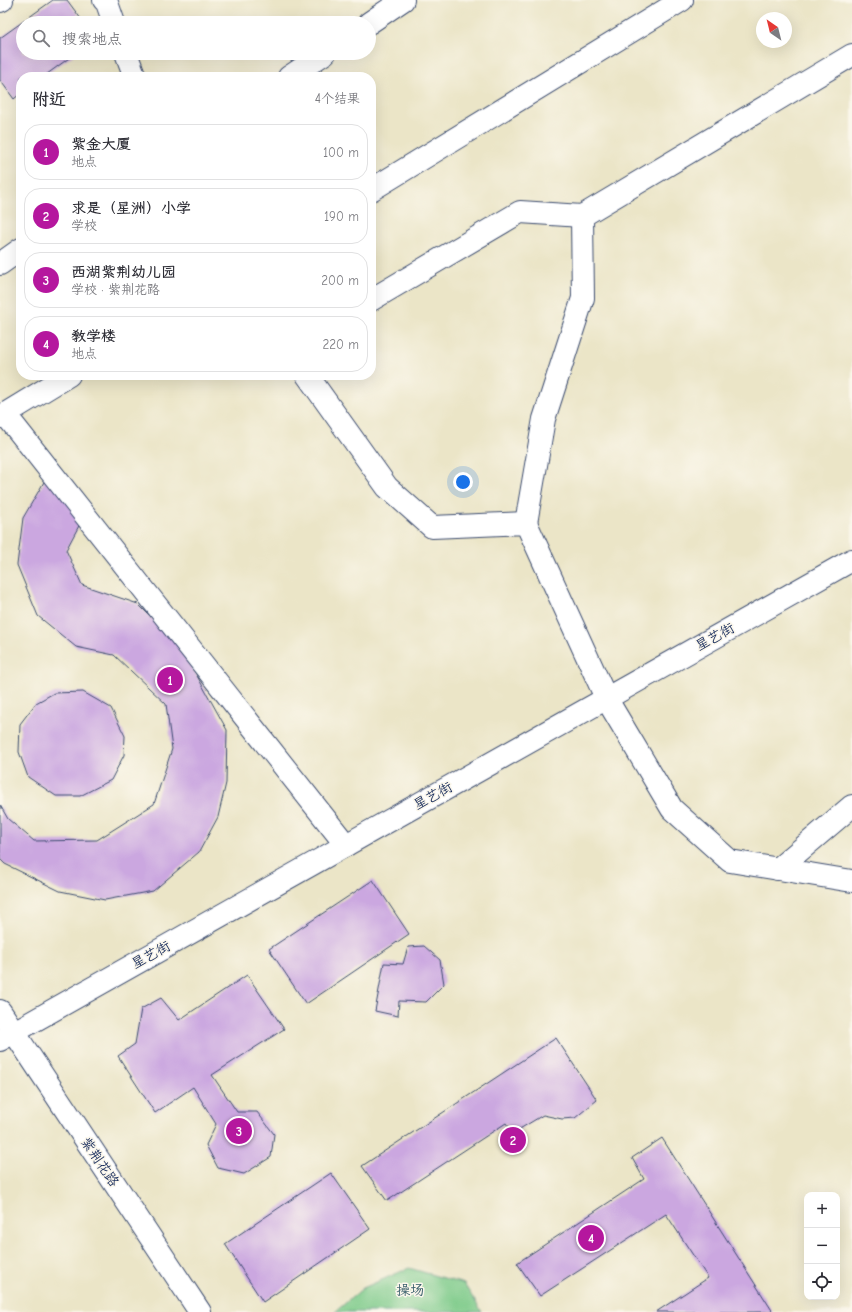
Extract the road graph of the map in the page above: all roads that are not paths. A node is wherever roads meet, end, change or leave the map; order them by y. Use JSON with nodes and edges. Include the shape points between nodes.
{"nodes":[{"id":1,"x":104,"y":0,"type":"edge"},
{"id":2,"x":404,"y":0,"type":"edge"},
{"id":3,"x":682,"y":0,"type":"edge"},
{"id":4,"x":112,"y":16,"type":"edge"},
{"id":5,"x":376,"y":18,"type":"edge"},
{"id":6,"x":852,"y":55,"type":"edge"},
{"id":7,"x":129,"y":60,"type":"edge"},
{"id":8,"x":314,"y":60,"type":"edge"},
{"id":9,"x":133,"y":72,"type":"edge"},
{"id":10,"x":296,"y":72,"type":"edge"},
{"id":11,"x":376,"y":187,"type":"edge"},
{"id":12,"x":582,"y":216,"type":"junction"},
{"id":13,"x":16,"y":253,"type":"edge"},
{"id":14,"x":0,"y":264,"type":"edge"},
{"id":15,"x":376,"y":297,"type":"edge"},
{"id":16,"x":61,"y":380,"type":"edge"},
{"id":17,"x":311,"y":380,"type":"edge"},
{"id":18,"x":3,"y":415,"type":"edge"},
{"id":19,"x":526,"y":523,"type":"junction"},
{"id":20,"x":852,"y":560,"type":"edge"},
{"id":21,"x":606,"y":698,"type":"junction"},
{"id":22,"x":852,"y":806,"type":"edge"},
{"id":23,"x":346,"y":845,"type":"junction"},
{"id":24,"x":778,"y":869,"type":"junction"},
{"id":25,"x":852,"y":882,"type":"edge"},
{"id":26,"x":0,"y":1012,"type":"edge"},
{"id":27,"x":7,"y":1036,"type":"edge"},
{"id":28,"x":200,"y":1312,"type":"edge"}],
"edges":[{"from":1,"to":4,"type":"street"},
{"from":2,"to":5,"type":"street"},
{"from":3,"to":11,"type":"street"},
{"from":6,"to":12,"type":"street"},
{"from":7,"to":9,"type":"street"},
{"from":8,"to":10,"type":"street"},
{"from":12,"to":15,"type":"street","via":[[520,212]]},
{"from":12,"to":19,"type":"street","via":[[583,298],[544,419]]},
{"from":13,"to":14,"type":"street"},
{"from":16,"to":18,"type":"street"},
{"from":17,"to":19,"type":"street","via":[[387,487],[432,527]]},
{"from":18,"to":23,"type":"street"},
{"from":19,"to":21,"type":"street"},
{"from":20,"to":21,"type":"street","name":"星艺街"},
{"from":21,"to":23,"type":"street","name":"星艺街"},
{"from":21,"to":24,"type":"street","via":[[672,809],[730,861]]},
{"from":22,"to":24,"type":"street"},
{"from":23,"to":27,"type":"street","name":"星艺街"},
{"from":24,"to":25,"type":"street"},
{"from":26,"to":27,"type":"street","name":"紫荆花路"},
{"from":27,"to":28,"type":"street","name":"紫荆花路"}]}
